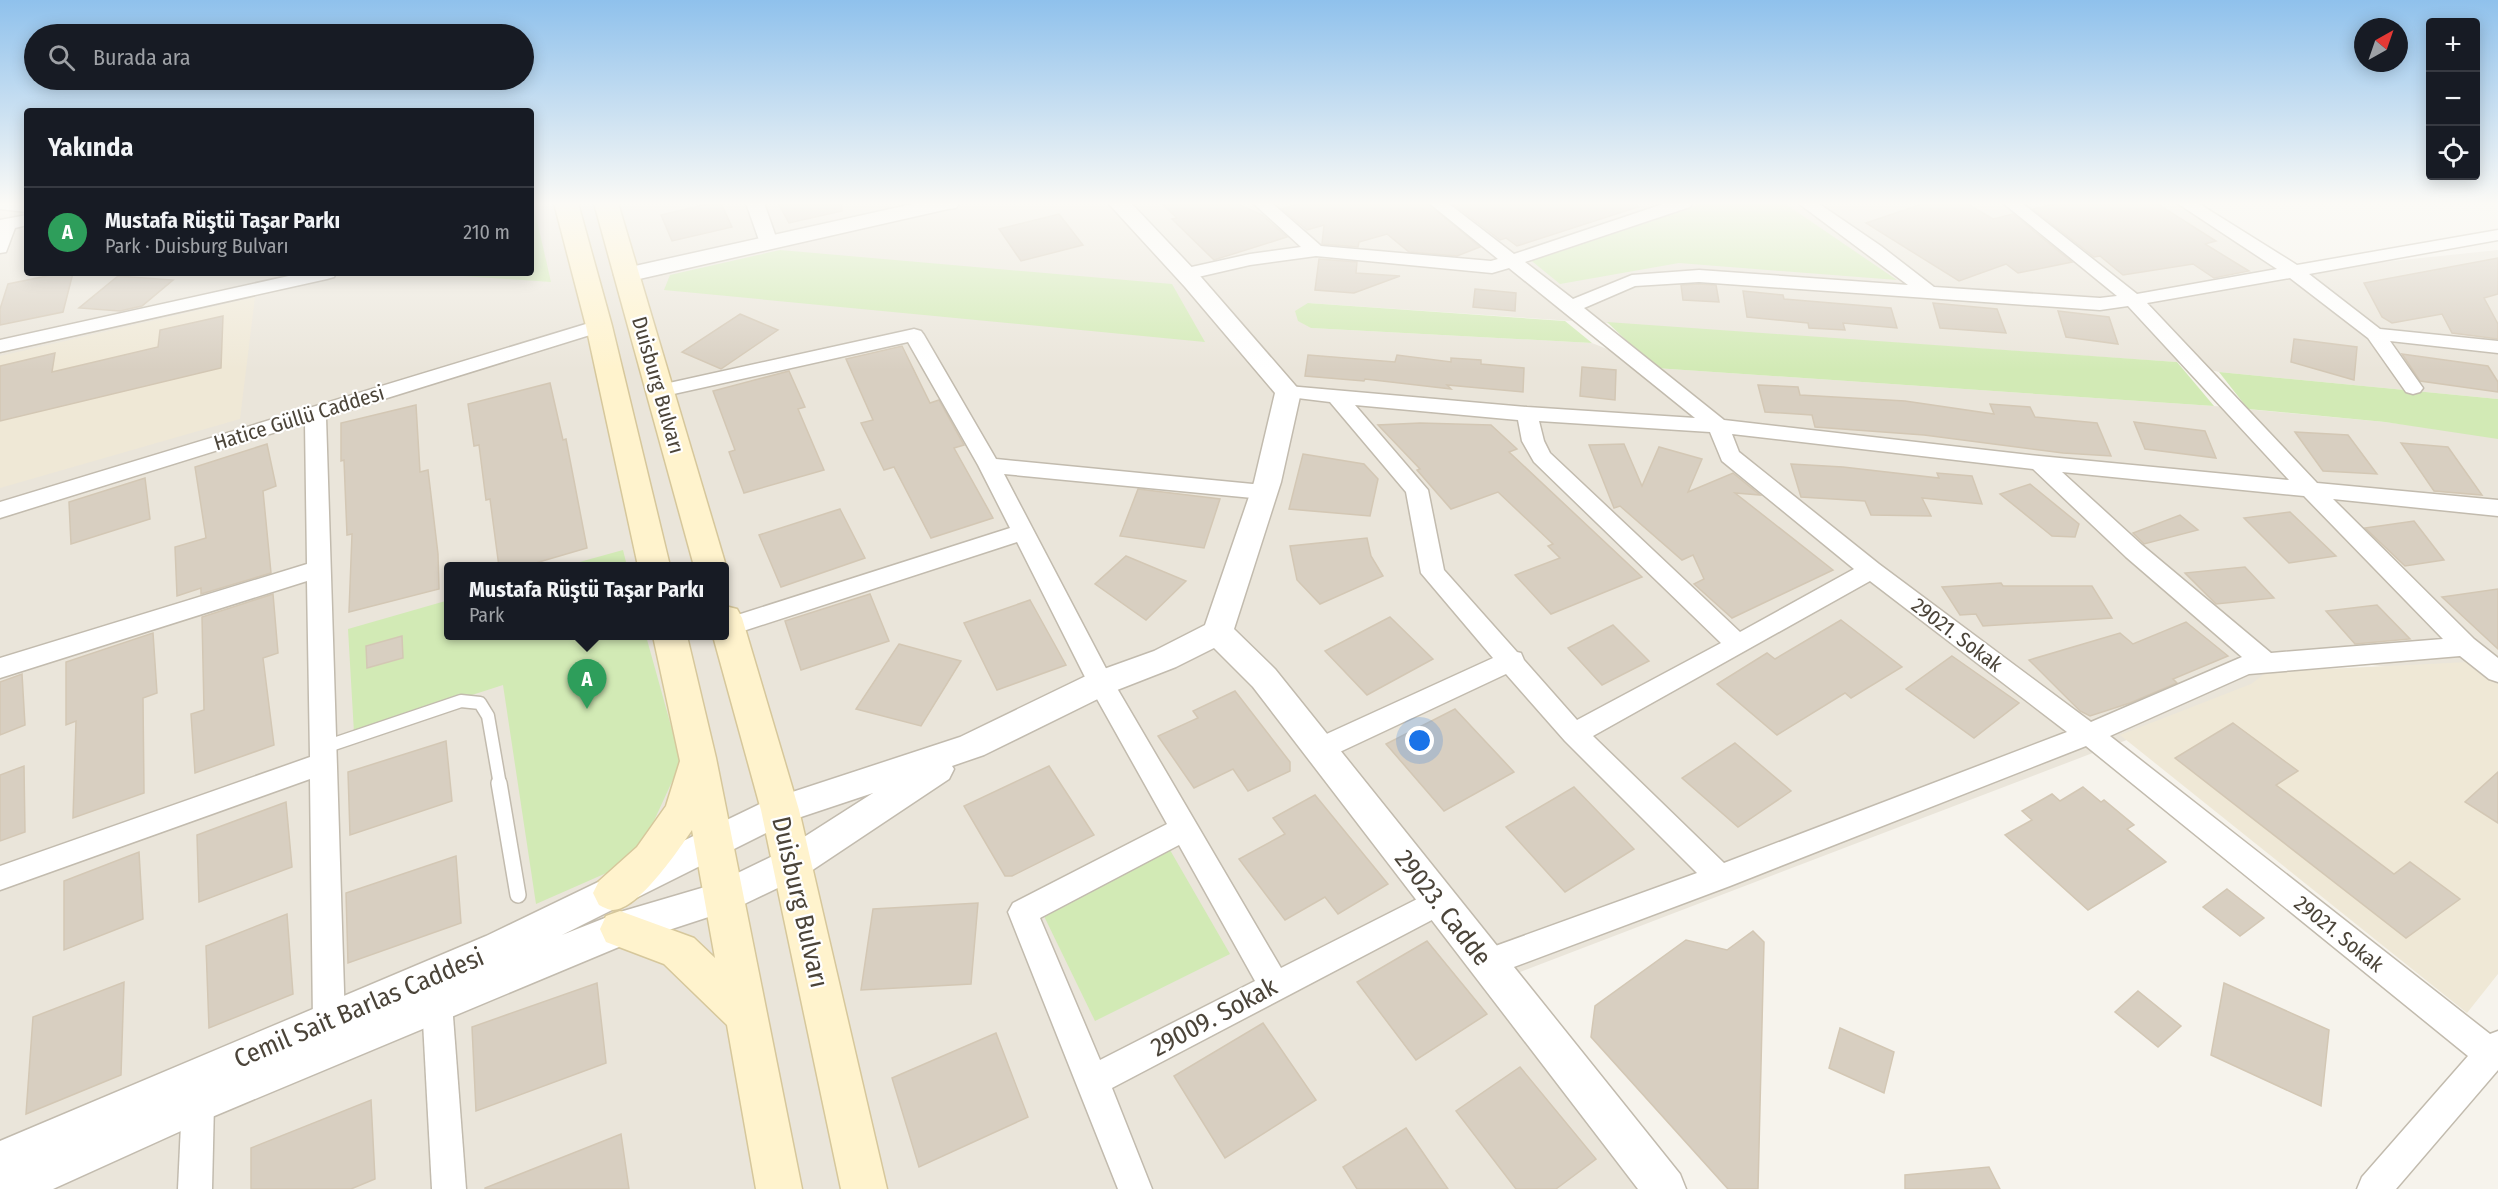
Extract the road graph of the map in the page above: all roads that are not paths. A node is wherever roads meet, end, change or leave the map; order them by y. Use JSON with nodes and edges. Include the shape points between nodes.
{"nodes":[{"id":1,"x":581,"y":258,"type":"edge"},
{"id":2,"x":621,"y":258,"type":"edge"},
{"id":3,"x":700,"y":258,"type":"edge"},
{"id":4,"x":1171,"y":258,"type":"edge"},
{"id":5,"x":1256,"y":258,"type":"edge"},
{"id":6,"x":1398,"y":258,"type":"edge"},
{"id":7,"x":1516,"y":258,"type":"edge"},
{"id":8,"x":1886,"y":258,"type":"edge"},
{"id":9,"x":2081,"y":258,"type":"edge"},
{"id":10,"x":2272,"y":258,"type":"edge"},
{"id":11,"x":2368,"y":258,"type":"edge"},
{"id":12,"x":1511,"y":260,"type":"junction"},
{"id":13,"x":2293,"y":272,"type":"junction"},
{"id":14,"x":1185,"y":274,"type":"junction"},
{"id":15,"x":626,"y":275,"type":"junction"},
{"id":16,"x":314,"y":276,"type":"edge"},
{"id":17,"x":1930,"y":292,"type":"junction"},
{"id":18,"x":2133,"y":300,"type":"junction"},
{"id":19,"x":1571,"y":307,"type":"junction"},
{"id":20,"x":599,"y":326,"type":"junction"},
{"id":21,"x":2375,"y":334,"type":"junction"},
{"id":22,"x":0,"y":346,"type":"edge"},
{"id":23,"x":2498,"y":346,"type":"edge"},
{"id":24,"x":2414,"y":388,"type":"dead end"},
{"id":25,"x":660,"y":391,"type":"junction"},
{"id":26,"x":1288,"y":392,"type":"junction"},
{"id":27,"x":1336,"y":396,"type":"junction"},
{"id":28,"x":315,"y":413,"type":"junction"},
{"id":29,"x":1527,"y":414,"type":"junction"},
{"id":30,"x":1718,"y":426,"type":"junction"},
{"id":31,"x":2039,"y":463,"type":"junction"},
{"id":32,"x":989,"y":465,"type":"junction"},
{"id":33,"x":2310,"y":489,"type":"junction"},
{"id":34,"x":1263,"y":492,"type":"junction"},
{"id":35,"x":2498,"y":508,"type":"edge"},
{"id":36,"x":0,"y":510,"type":"edge"},
{"id":37,"x":1022,"y":532,"type":"junction"},
{"id":38,"x":653,"y":562,"type":"edge"},
{"id":39,"x":709,"y":562,"type":"edge"},
{"id":40,"x":319,"y":569,"type":"junction"},
{"id":41,"x":1870,"y":570,"type":"junction"},
{"id":42,"x":729,"y":622,"type":"edge"},
{"id":43,"x":1218,"y":632,"type":"junction"},
{"id":44,"x":729,"y":633,"type":"edge"},
{"id":45,"x":671,"y":640,"type":"edge"},
{"id":46,"x":1738,"y":645,"type":"junction"},
{"id":47,"x":2465,"y":646,"type":"junction"},
{"id":48,"x":1512,"y":660,"type":"junction"},
{"id":49,"x":2266,"y":663,"type":"junction"},
{"id":50,"x":0,"y":668,"type":"edge"},
{"id":51,"x":2498,"y":672,"type":"edge"},
{"id":52,"x":1101,"y":683,"type":"junction"},
{"id":53,"x":1575,"y":734,"type":"junction"},
{"id":54,"x":2089,"y":734,"type":"junction"},
{"id":55,"x":972,"y":746,"type":"junction"},
{"id":56,"x":1318,"y":750,"type":"junction"},
{"id":57,"x":323,"y":755,"type":"junction"},
{"id":58,"x":698,"y":758,"type":"junction"},
{"id":59,"x":780,"y":810,"type":"junction"},
{"id":60,"x":1183,"y":829,"type":"junction"},
{"id":61,"x":714,"y":844,"type":"junction"},
{"id":62,"x":792,"y":864,"type":"junction"},
{"id":63,"x":1720,"y":877,"type":"junction"},
{"id":64,"x":0,"y":878,"type":"edge"},
{"id":65,"x":518,"y":895,"type":"dead end"},
{"id":66,"x":723,"y":897,"type":"junction"},
{"id":67,"x":1439,"y":902,"type":"junction"},
{"id":68,"x":616,"y":911,"type":"junction"},
{"id":69,"x":1487,"y":963,"type":"junction"},
{"id":70,"x":1274,"y":985,"type":"junction"},
{"id":71,"x":437,"y":1003,"type":"junction"},
{"id":72,"x":746,"y":1015,"type":"junction"},
{"id":73,"x":329,"y":1022,"type":"junction"},
{"id":74,"x":2494,"y":1051,"type":"edge"},
{"id":75,"x":1093,"y":1081,"type":"junction"},
{"id":76,"x":198,"y":1103,"type":"junction"},
{"id":77,"x":0,"y":1162,"type":"edge"},
{"id":78,"x":1659,"y":1187,"type":"edge"},
{"id":79,"x":4,"y":1189,"type":"edge"},
{"id":80,"x":195,"y":1189,"type":"edge"},
{"id":81,"x":449,"y":1189,"type":"edge"},
{"id":82,"x":779,"y":1189,"type":"edge"},
{"id":83,"x":864,"y":1189,"type":"edge"},
{"id":84,"x":1135,"y":1189,"type":"edge"},
{"id":85,"x":2374,"y":1189,"type":"edge"}],
"edges":[{"from":1,"to":20,"type":"main road","name":"Duisburg Bulvarı"},
{"from":2,"to":15,"type":"main road","name":"Duisburg Bulvarı"},
{"from":3,"to":15,"type":"street"},
{"from":4,"to":14,"type":"street"},
{"from":5,"to":14,"type":"street"},
{"from":6,"to":12,"type":"street","via":[[1492,267]]},
{"from":7,"to":12,"type":"street"},
{"from":8,"to":17,"type":"street"},
{"from":9,"to":18,"type":"street"},
{"from":10,"to":13,"type":"street"},
{"from":11,"to":13,"type":"street"},
{"from":12,"to":19,"type":"street","name":"29021. Sokak"},
{"from":13,"to":18,"type":"street"},
{"from":13,"to":21,"type":"street"},
{"from":14,"to":26,"type":"street"},
{"from":15,"to":25,"type":"main road","name":"Duisburg Bulvarı"},
{"from":16,"to":22,"type":"street"},
{"from":17,"to":18,"type":"street","via":[[2100,304]]},
{"from":17,"to":19,"type":"street","via":[[1699,276],[1632,281]]},
{"from":18,"to":33,"type":"street"},
{"from":19,"to":30,"type":"street","name":"29021. Sokak"},
{"from":20,"to":28,"type":"street","name":"Hatice Güllü Caddesi"},
{"from":20,"to":38,"type":"main road","name":"Duisburg Bulvarı"},
{"from":21,"to":23,"type":"street"},
{"from":21,"to":24,"type":"street"},
{"from":25,"to":32,"type":"street","via":[[914,335]]},
{"from":25,"to":39,"type":"main road","name":"Duisburg Bulvarı"},
{"from":26,"to":27,"type":"street"},
{"from":26,"to":34,"type":"street"},
{"from":27,"to":29,"type":"street"},
{"from":27,"to":48,"type":"street","via":[[1417,490],[1433,573]]},
{"from":28,"to":36,"type":"street","name":"Hatice Güllü Caddesi"},
{"from":28,"to":40,"type":"street"},
{"from":29,"to":30,"type":"street"},
{"from":29,"to":46,"type":"street","via":[[1533,441],[1542,457]]},
{"from":30,"to":31,"type":"street"},
{"from":30,"to":41,"type":"street","name":"29021. Sokak","via":[[1730,456]]},
{"from":31,"to":33,"type":"street"},
{"from":31,"to":49,"type":"street","via":[[2134,551]]},
{"from":32,"to":34,"type":"street"},
{"from":32,"to":37,"type":"street"},
{"from":33,"to":35,"type":"street"},
{"from":33,"to":47,"type":"street"},
{"from":34,"to":43,"type":"street"},
{"from":37,"to":42,"type":"street"},
{"from":37,"to":52,"type":"street"},
{"from":40,"to":50,"type":"street"},
{"from":40,"to":57,"type":"street"},
{"from":41,"to":46,"type":"street"},
{"from":41,"to":54,"type":"street","name":"29021. Sokak"},
{"from":43,"to":52,"type":"street","via":[[1165,659]]},
{"from":43,"to":56,"type":"street","name":"29023. Cadde","via":[[1264,678]]},
{"from":44,"to":59,"type":"main road","name":"Duisburg Bulvarı"},
{"from":45,"to":58,"type":"main road"},
{"from":46,"to":53,"type":"street"},
{"from":47,"to":49,"type":"street"},
{"from":47,"to":51,"type":"street"},
{"from":48,"to":53,"type":"street"},
{"from":48,"to":56,"type":"street"},
{"from":49,"to":54,"type":"street","via":[[2247,665]]},
{"from":52,"to":55,"type":"street"},
{"from":52,"to":60,"type":"street"},
{"from":53,"to":63,"type":"street"},
{"from":54,"to":63,"type":"street"},
{"from":54,"to":74,"type":"street","name":"29021. Sokak"},
{"from":55,"to":59,"type":"street","name":"Cemil Sait Barlas Caddesi"},
{"from":55,"to":62,"type":"street","name":"Cemil Sait Barlas Caddesi"},
{"from":56,"to":67,"type":"street","name":"29023. Cadde"},
{"from":57,"to":64,"type":"street"},
{"from":57,"to":65,"type":"lane","via":[[461,701],[480,703],[488,716]]},
{"from":57,"to":73,"type":"street"},
{"from":58,"to":61,"type":"main road"},
{"from":58,"to":68,"type":"main road","via":[[684,810]]},
{"from":59,"to":61,"type":"street","name":"Cemil Sait Barlas Caddesi"},
{"from":59,"to":62,"type":"main road","name":"Duisburg Bulvarı"},
{"from":60,"to":70,"type":"street"},
{"from":60,"to":75,"type":"street","via":[[1023,912]]},
{"from":61,"to":66,"type":"main road"},
{"from":61,"to":68,"type":"street","name":"Cemil Sait Barlas Caddesi"},
{"from":62,"to":66,"type":"street","name":"Cemil Sait Barlas Caddesi"},
{"from":62,"to":83,"type":"main road","name":"Duisburg Bulvarı"},
{"from":63,"to":69,"type":"street"},
{"from":66,"to":68,"type":"street","name":"Cemil Sait Barlas Caddesi"},
{"from":66,"to":72,"type":"main road"},
{"from":67,"to":69,"type":"street","name":"29023. Cadde"},
{"from":67,"to":70,"type":"street","name":"29009. Sokak"},
{"from":68,"to":71,"type":"street","name":"Cemil Sait Barlas Caddesi"},
{"from":68,"to":72,"type":"main road","via":[[679,951]]},
{"from":68,"to":73,"type":"street","name":"Cemil Sait Barlas Caddesi","via":[[499,948]]},
{"from":69,"to":78,"type":"street","name":"29023. Cadde"},
{"from":70,"to":75,"type":"street","name":"29009. Sokak"},
{"from":71,"to":76,"type":"street","name":"Cemil Sait Barlas Caddesi"},
{"from":71,"to":81,"type":"street"},
{"from":72,"to":82,"type":"main road"},
{"from":73,"to":77,"type":"street","name":"Cemil Sait Barlas Caddesi"},
{"from":74,"to":85,"type":"street"},
{"from":75,"to":84,"type":"street"},
{"from":76,"to":79,"type":"street","name":"Cemil Sait Barlas Caddesi"},
{"from":76,"to":80,"type":"street"}]}
